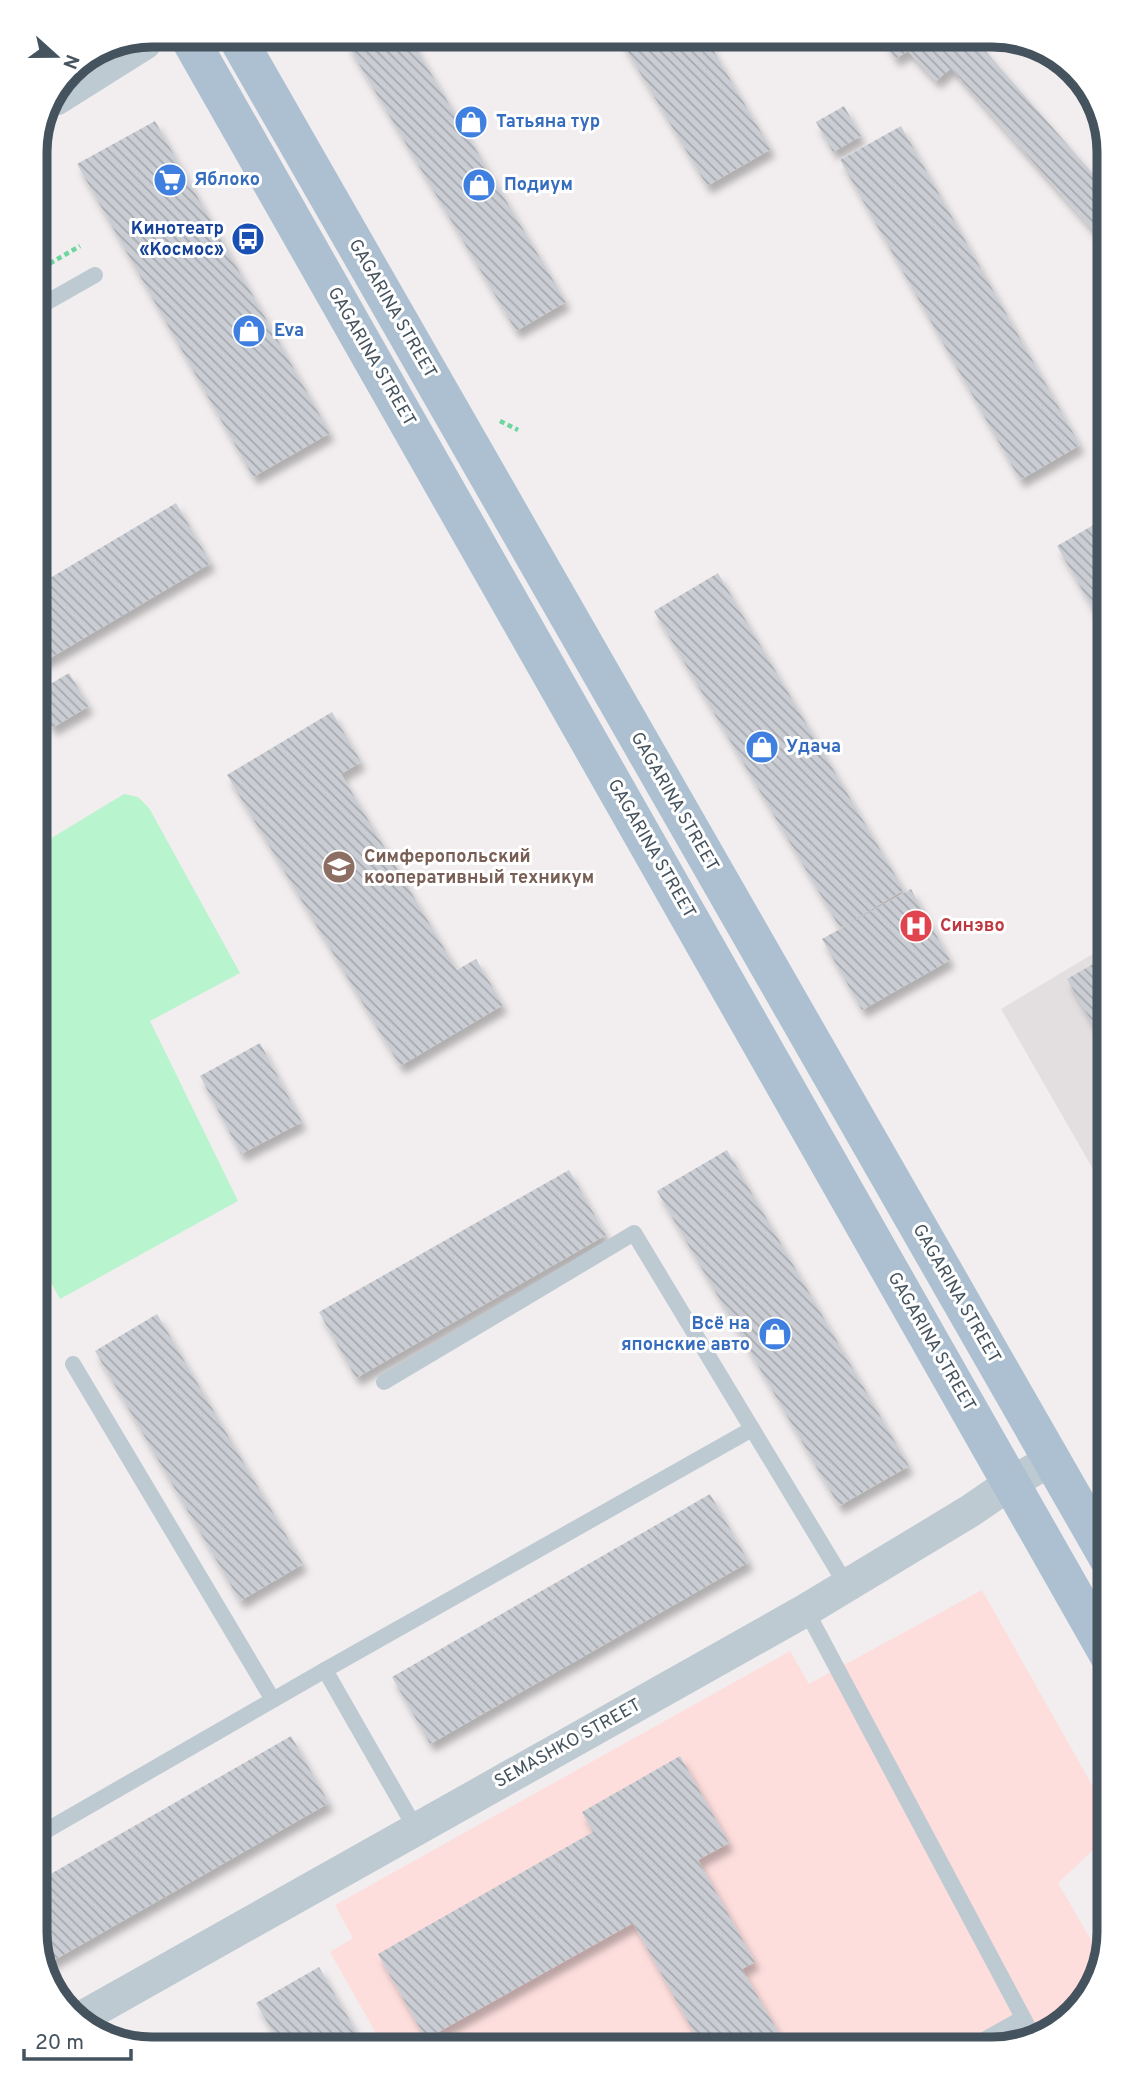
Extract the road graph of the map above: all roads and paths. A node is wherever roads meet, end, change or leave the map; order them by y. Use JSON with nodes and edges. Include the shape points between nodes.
{"nodes":[{"id":1,"x":194,"y":47,"type":"edge"},
{"id":2,"x":242,"y":47,"type":"edge"},
{"id":3,"x":137,"y":49,"type":"edge"},
{"id":4,"x":66,"y":93,"type":"edge"},
{"id":5,"x":80,"y":246,"type":"dead end"},
{"id":6,"x":47,"y":265,"type":"edge"},
{"id":7,"x":95,"y":275,"type":"dead end"},
{"id":8,"x":47,"y":302,"type":"edge"},
{"id":9,"x":494,"y":419,"type":"dead end"},
{"id":10,"x":518,"y":430,"type":"dead end"},
{"id":11,"x":73,"y":1364,"type":"dead end"},
{"id":12,"x":384,"y":1382,"type":"dead end"},
{"id":13,"x":752,"y":1429,"type":"junction"},
{"id":14,"x":1051,"y":1460,"type":"junction"},
{"id":15,"x":1011,"y":1483,"type":"junction"},
{"id":16,"x":1097,"y":1539,"type":"edge"},
{"id":17,"x":846,"y":1586,"type":"junction"},
{"id":18,"x":806,"y":1610,"type":"junction"},
{"id":19,"x":1097,"y":1635,"type":"edge"},
{"id":20,"x":325,"y":1670,"type":"junction"},
{"id":21,"x":273,"y":1700,"type":"junction"},
{"id":22,"x":416,"y":1829,"type":"junction"},
{"id":23,"x":47,"y":1831,"type":"edge"},
{"id":24,"x":87,"y":2014,"type":"edge"},
{"id":25,"x":1023,"y":2018,"type":"junction"},
{"id":26,"x":1029,"y":2030,"type":"edge"},
{"id":27,"x":989,"y":2037,"type":"edge"}],
"edges":[{"from":1,"to":15,"type":"main road","name":"GAGARINA STREET"},
{"from":2,"to":14,"type":"main road","name":"GAGARINA STREET"},
{"from":3,"to":4,"type":"street"},
{"from":5,"to":6,"type":"path"},
{"from":7,"to":8,"type":"lane"},
{"from":9,"to":10,"type":"path"},
{"from":11,"to":21,"type":"lane"},
{"from":12,"to":13,"type":"lane","via":[[634,1233]]},
{"from":13,"to":17,"type":"lane"},
{"from":13,"to":20,"type":"lane"},
{"from":14,"to":15,"type":"street","name":"SEMASHKO STREET"},
{"from":14,"to":16,"type":"main road","name":"GAGARINA STREET"},
{"from":15,"to":17,"type":"street","name":"SEMASHKO STREET"},
{"from":15,"to":19,"type":"main road","name":"GAGARINA STREET"},
{"from":17,"to":18,"type":"street","name":"SEMASHKO STREET"},
{"from":18,"to":22,"type":"street","name":"SEMASHKO STREET"},
{"from":18,"to":25,"type":"lane"},
{"from":20,"to":21,"type":"lane"},
{"from":20,"to":22,"type":"lane"},
{"from":21,"to":23,"type":"lane"},
{"from":22,"to":24,"type":"street","name":"SEMASHKO STREET"},
{"from":25,"to":26,"type":"lane"},
{"from":25,"to":27,"type":"lane"}]}
